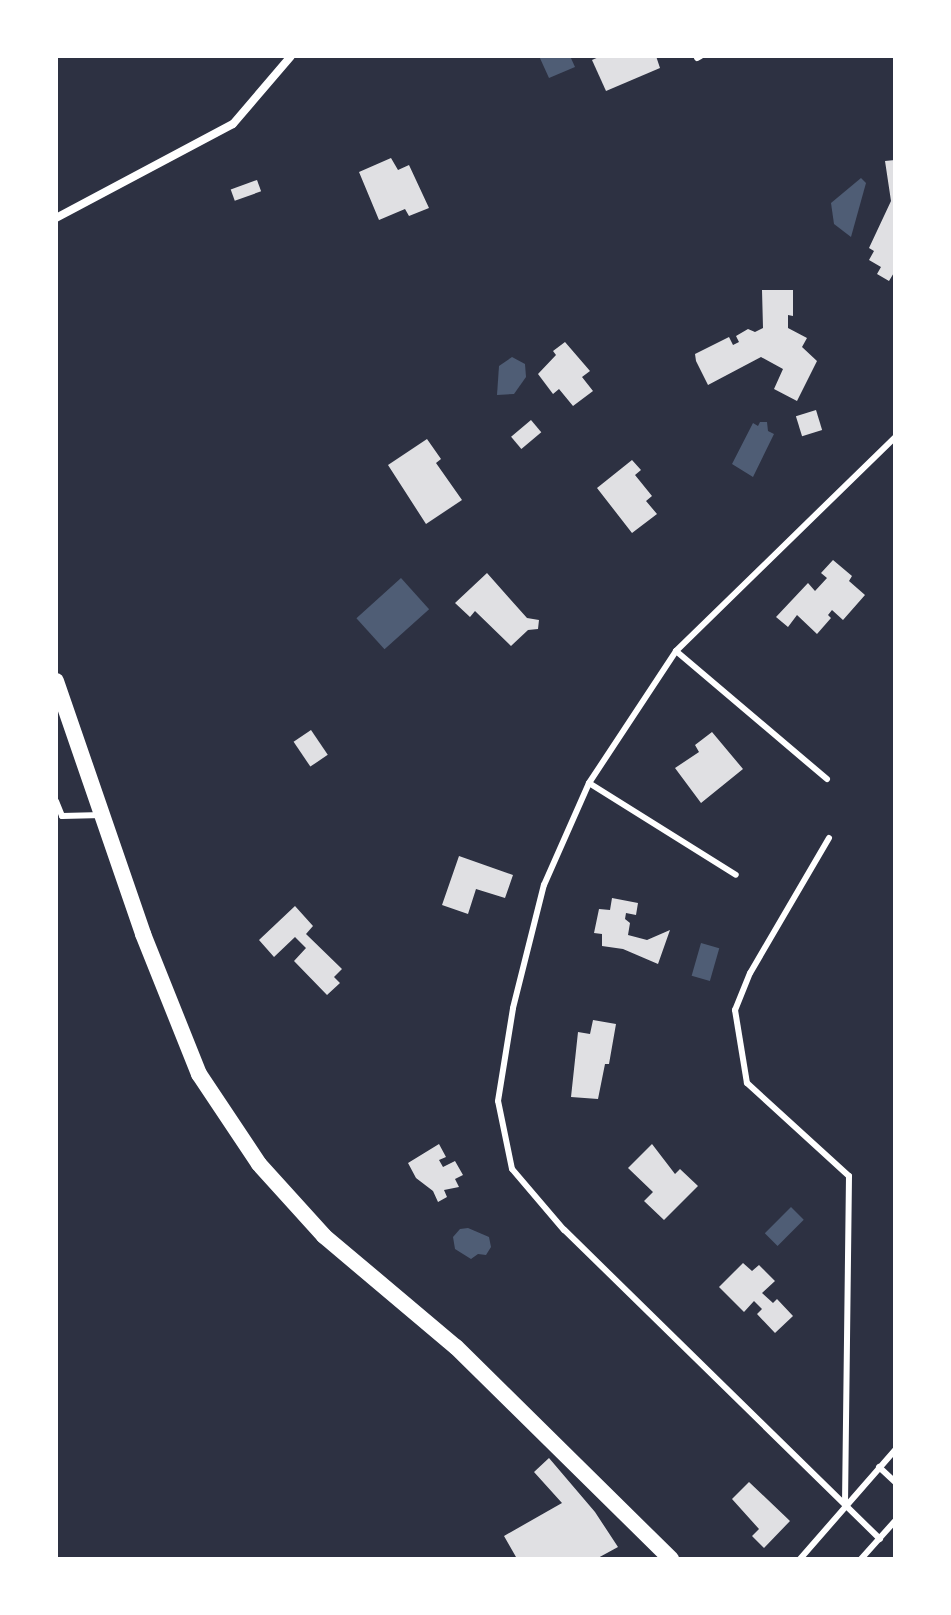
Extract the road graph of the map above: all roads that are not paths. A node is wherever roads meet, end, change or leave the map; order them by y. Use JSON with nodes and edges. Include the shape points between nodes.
{"nodes":[{"id":1,"x":291,"y":56,"type":"edge"},
{"id":2,"x":56,"y":218,"type":"edge"},
{"id":3,"x":895,"y":437,"type":"edge"},
{"id":4,"x":676,"y":651,"type":"junction"},
{"id":5,"x":56,"y":681,"type":"edge"},
{"id":6,"x":827,"y":779,"type":"dead end"},
{"id":7,"x":589,"y":783,"type":"junction"},
{"id":8,"x":56,"y":801,"type":"edge"},
{"id":9,"x":103,"y":815,"type":"junction"},
{"id":10,"x":829,"y":838,"type":"dead end"},
{"id":11,"x":736,"y":875,"type":"dead end"},
{"id":12,"x":895,"y":1450,"type":"edge"},
{"id":13,"x":879,"y":1467,"type":"junction"},
{"id":14,"x":895,"y":1482,"type":"edge"},
{"id":15,"x":845,"y":1504,"type":"junction"},
{"id":16,"x":895,"y":1521,"type":"edge"},
{"id":17,"x":880,"y":1539,"type":"junction"},
{"id":18,"x":671,"y":1559,"type":"edge"},
{"id":19,"x":800,"y":1559,"type":"edge"},
{"id":20,"x":861,"y":1559,"type":"edge"}],
"edges":[{"from":1,"to":2,"type":"street","via":[[233,124]]},
{"from":3,"to":4,"type":"lane"},
{"from":4,"to":6,"type":"lane"},
{"from":4,"to":7,"type":"lane"},
{"from":5,"to":9,"type":"main road"},
{"from":7,"to":11,"type":"lane"},
{"from":7,"to":15,"type":"lane","via":[[544,885],[513,1008],[498,1101],[512,1169],[564,1230]]},
{"from":8,"to":9,"type":"lane","via":[[62,816]]},
{"from":9,"to":18,"type":"main road","via":[[199,1074],[259,1164],[324,1236],[456,1347]]},
{"from":10,"to":15,"type":"lane","via":[[750,973],[735,1010],[747,1083],[849,1176]]},
{"from":12,"to":13,"type":"lane"},
{"from":13,"to":14,"type":"lane"},
{"from":13,"to":15,"type":"lane"},
{"from":15,"to":17,"type":"lane"},
{"from":15,"to":19,"type":"lane"},
{"from":16,"to":17,"type":"lane"},
{"from":17,"to":20,"type":"lane"}]}
